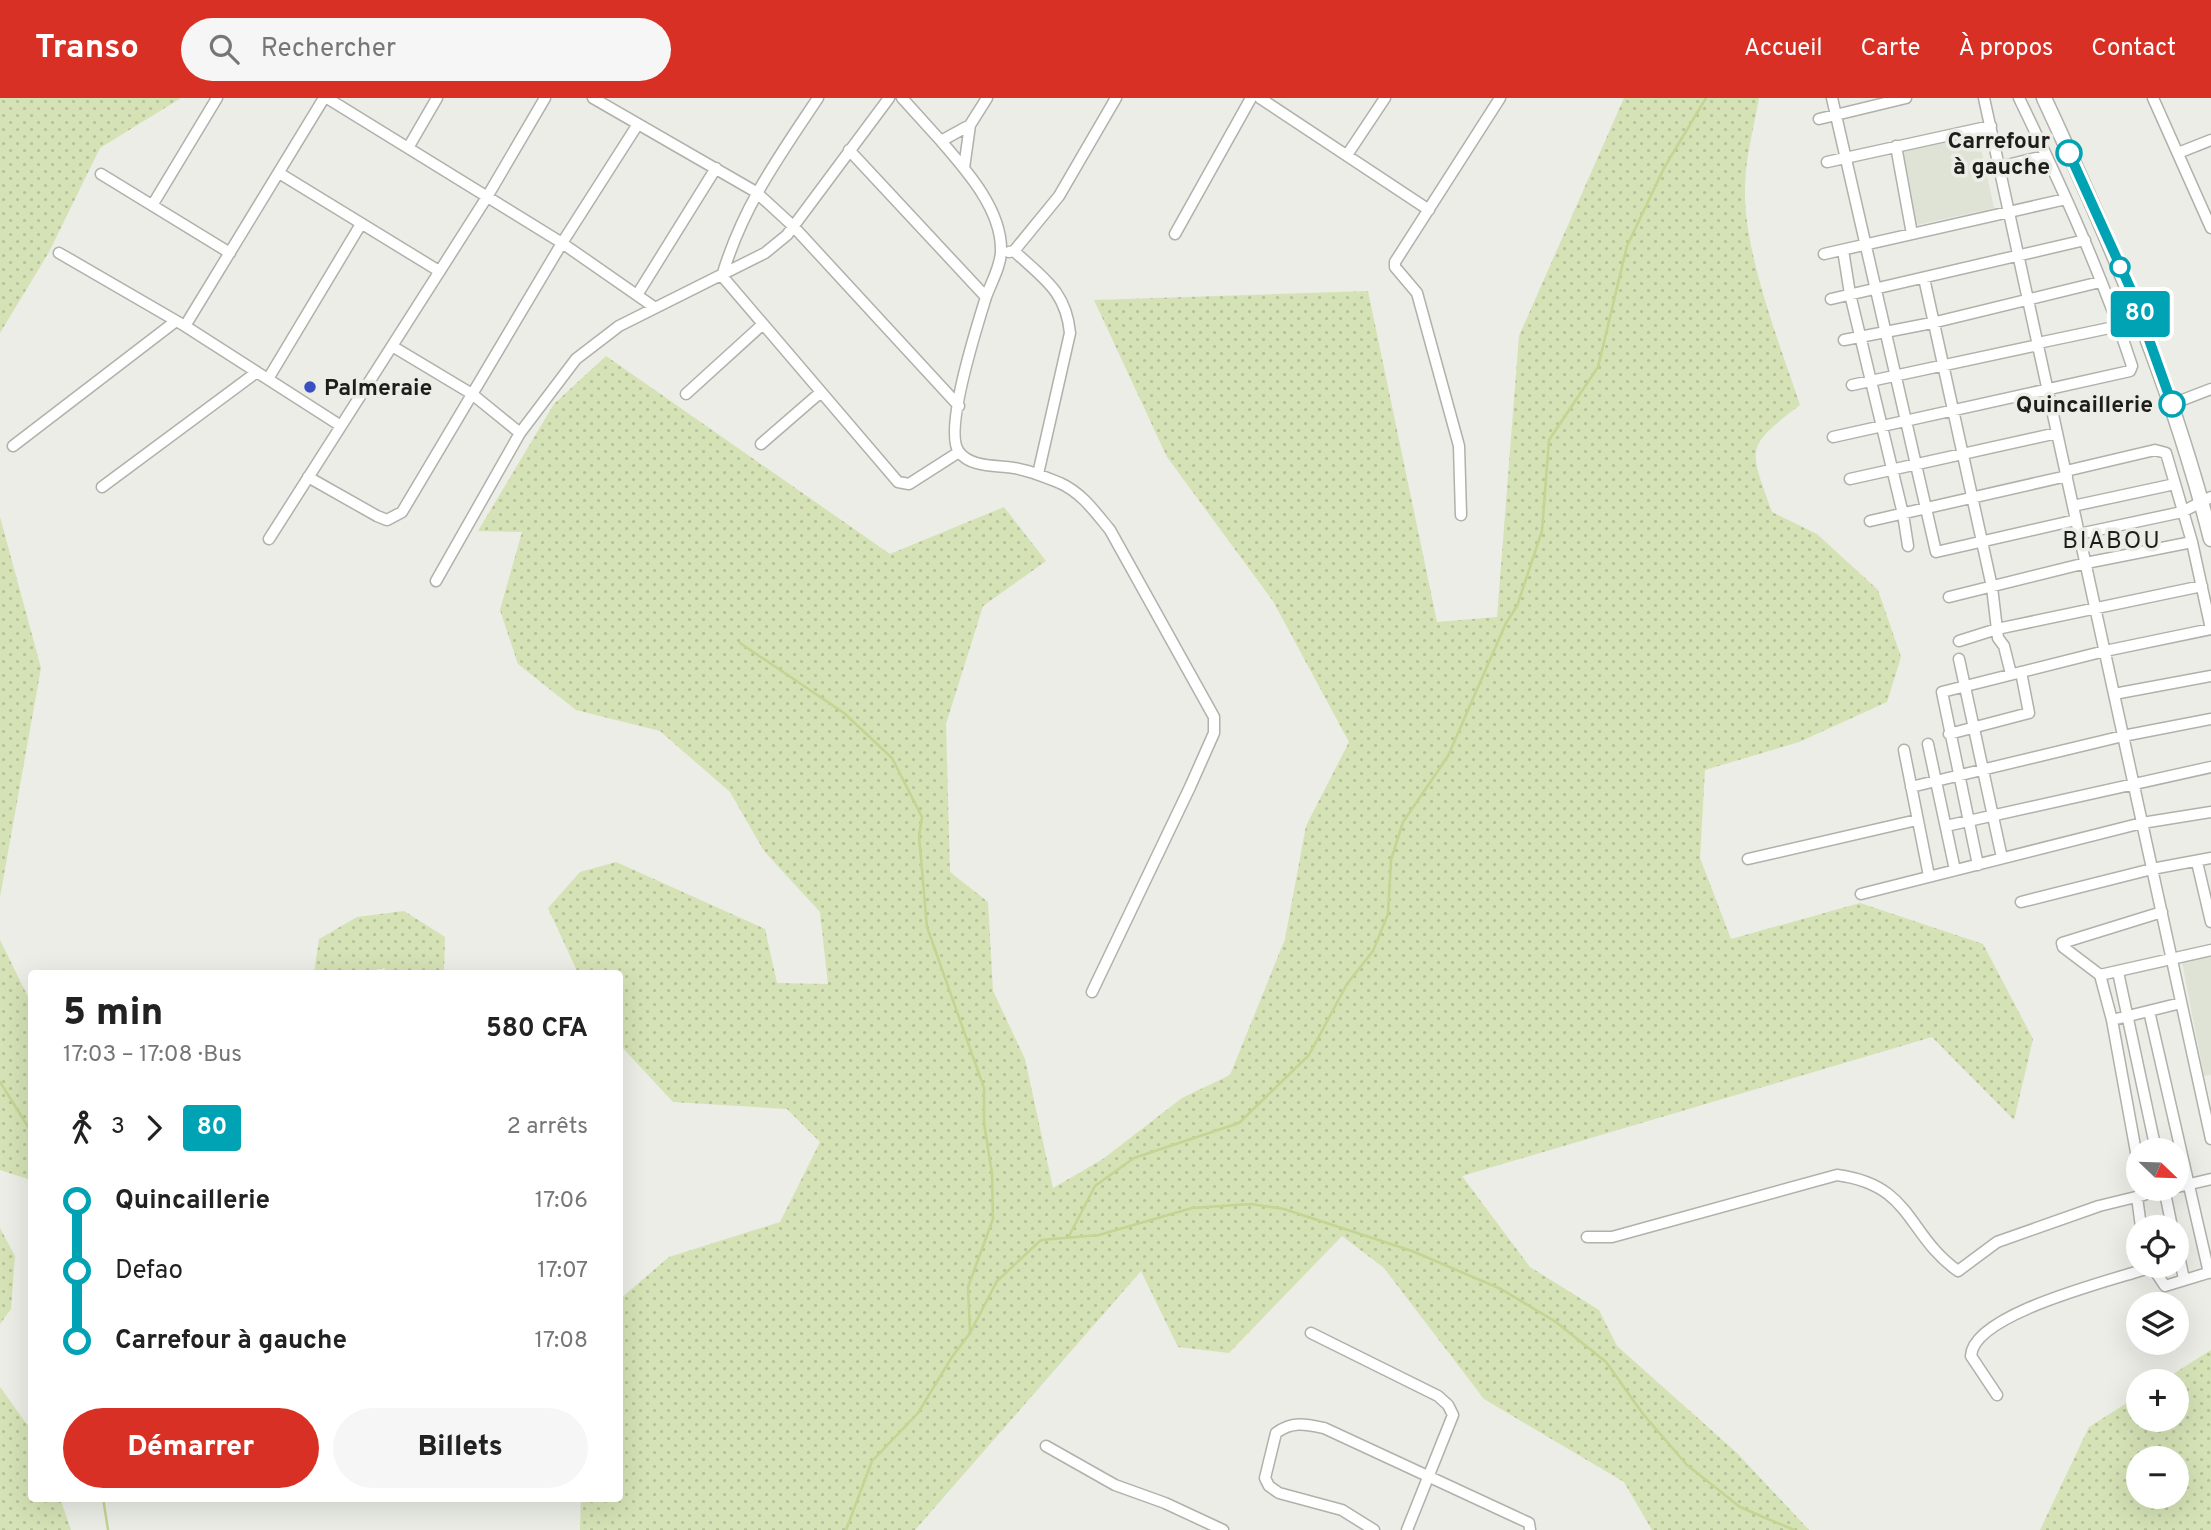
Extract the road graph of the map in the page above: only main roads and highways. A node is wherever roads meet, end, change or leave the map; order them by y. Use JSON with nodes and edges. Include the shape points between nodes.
{"nodes":[{"id":1,"x":2044,"y":98,"type":"edge"},
{"id":2,"x":2206,"y":499,"type":"edge"},
{"id":3,"x":2211,"y":540,"type":"edge"}],
"edges":[{"from":1,"to":2,"type":"main road","via":[[2132,292]]},
{"from":2,"to":3,"type":"main road"}]}
